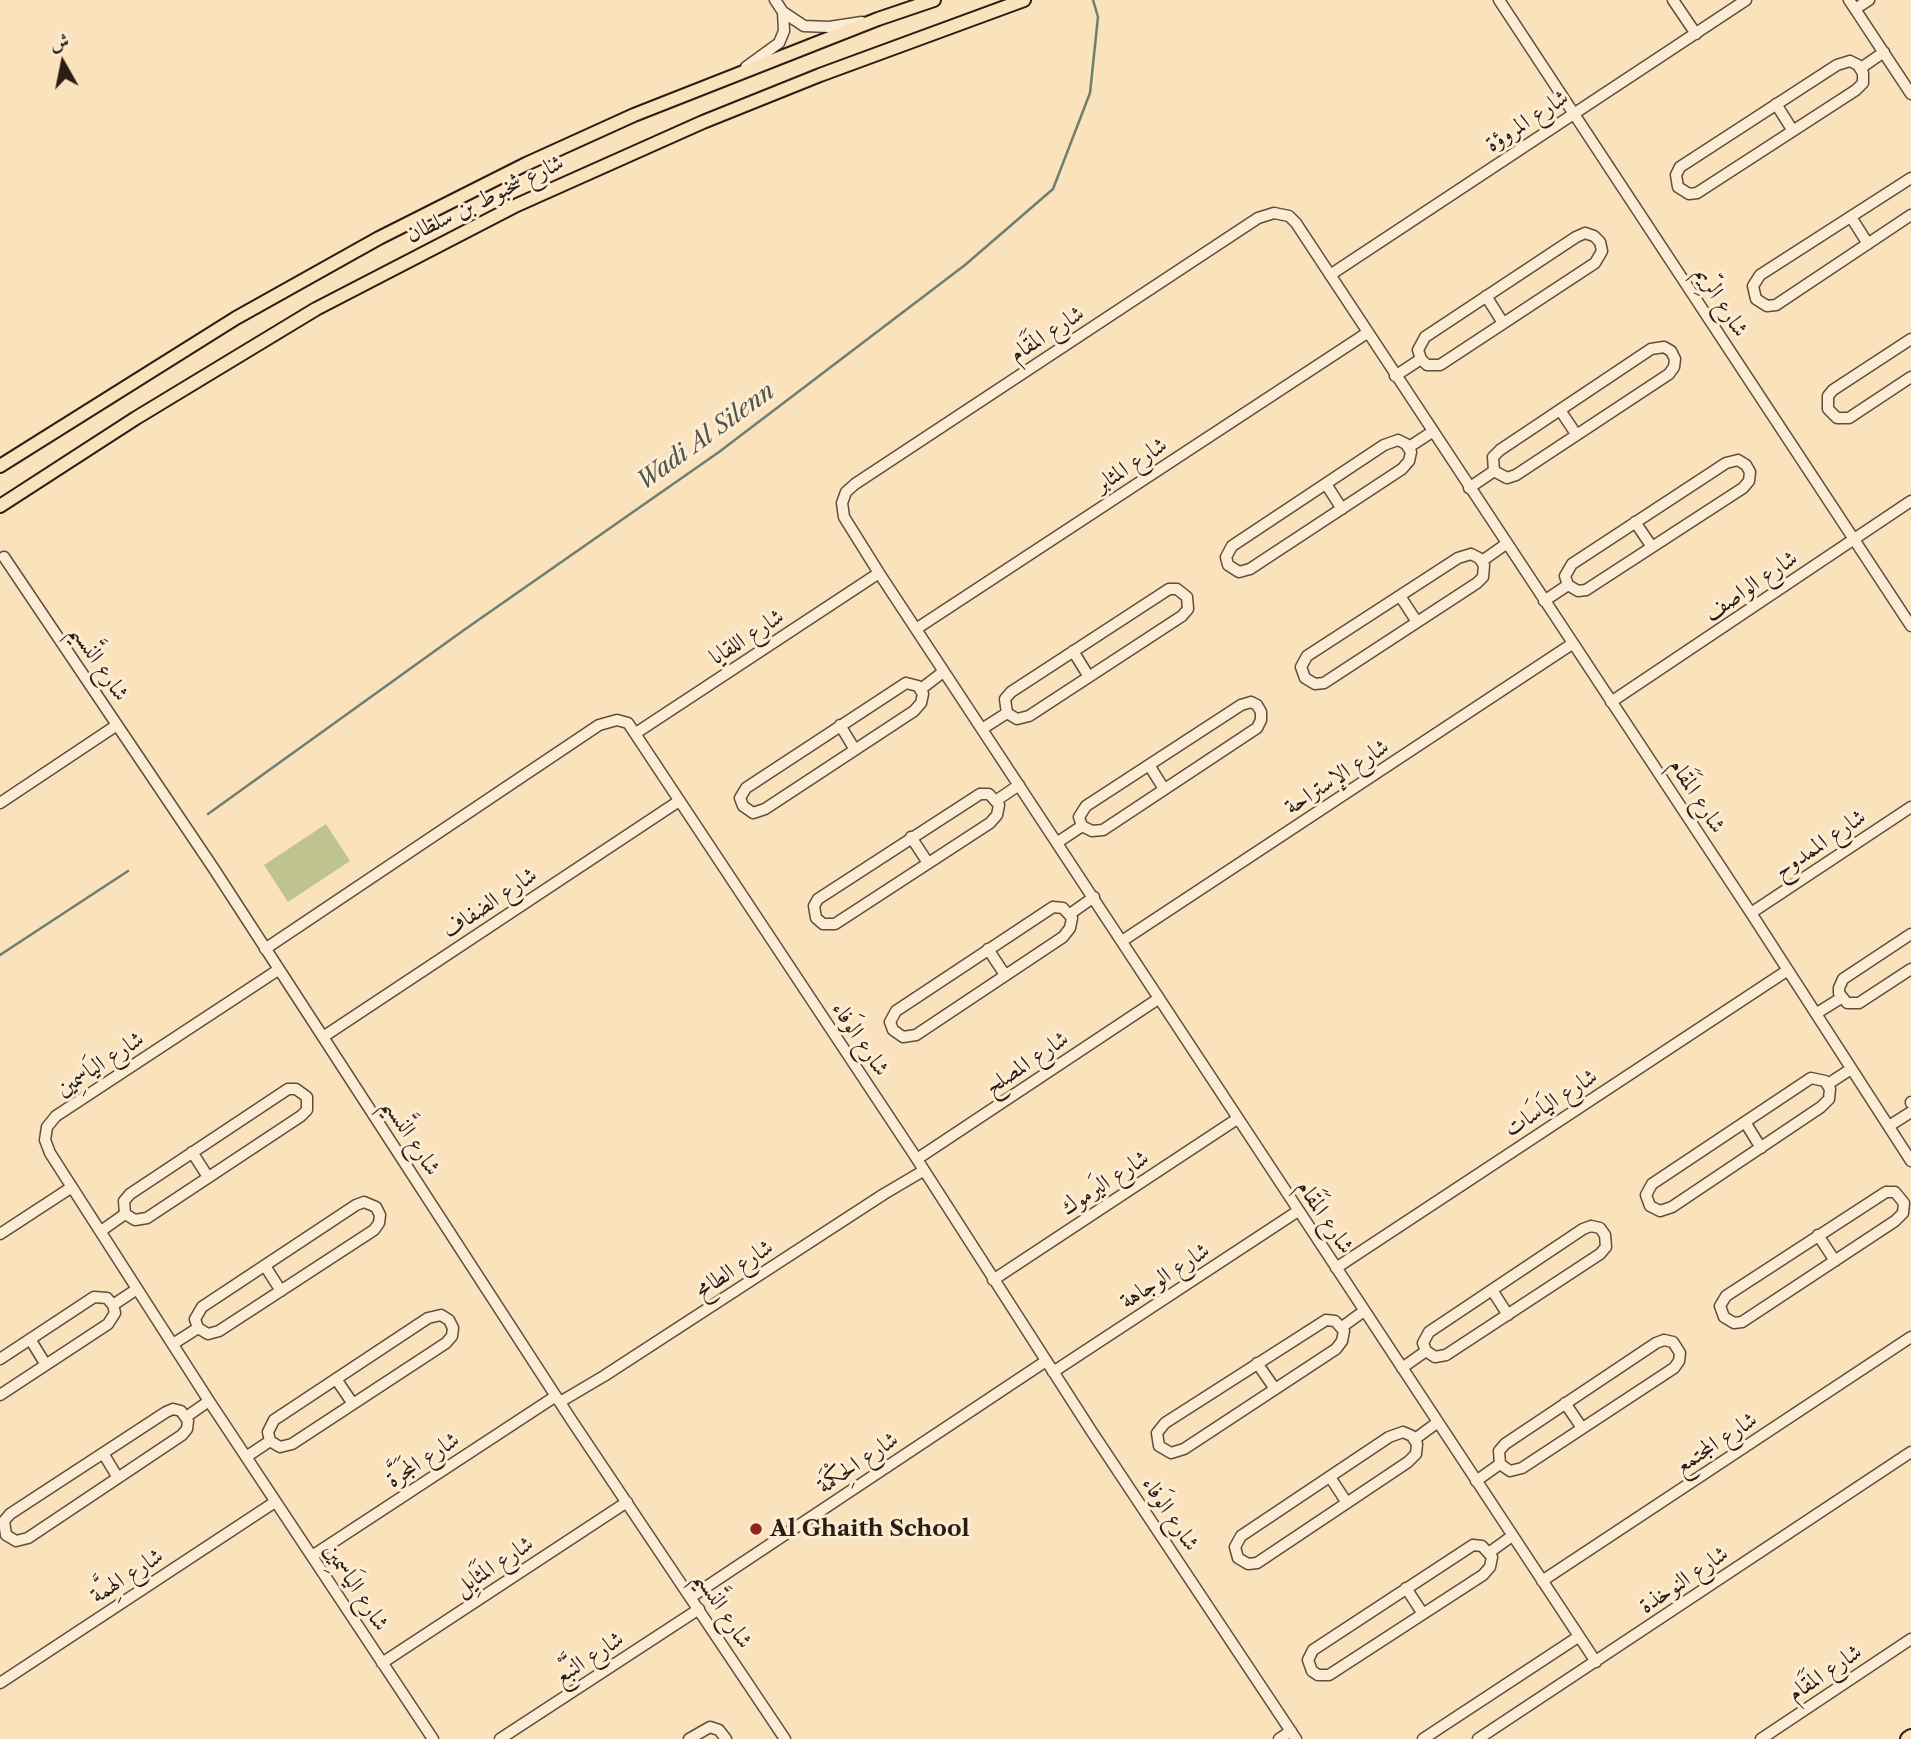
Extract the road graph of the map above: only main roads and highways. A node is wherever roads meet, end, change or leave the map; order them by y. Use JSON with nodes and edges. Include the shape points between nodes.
{"nodes":[{"id":1,"x":934,"y":0,"type":"edge"},
{"id":2,"x":1024,"y":0,"type":"edge"},
{"id":3,"x":0,"y":466,"type":"edge"},
{"id":4,"x":0,"y":506,"type":"edge"}],
"edges":[{"from":1,"to":3,"type":"main road","name":"شارع شخبوط بن سلطان","via":[[634,115],[379,237],[236,318]]},
{"from":2,"to":4,"type":"main road","name":"شارع شخبوط بن سلطان","via":[[703,122],[517,205],[316,309]]}]}
